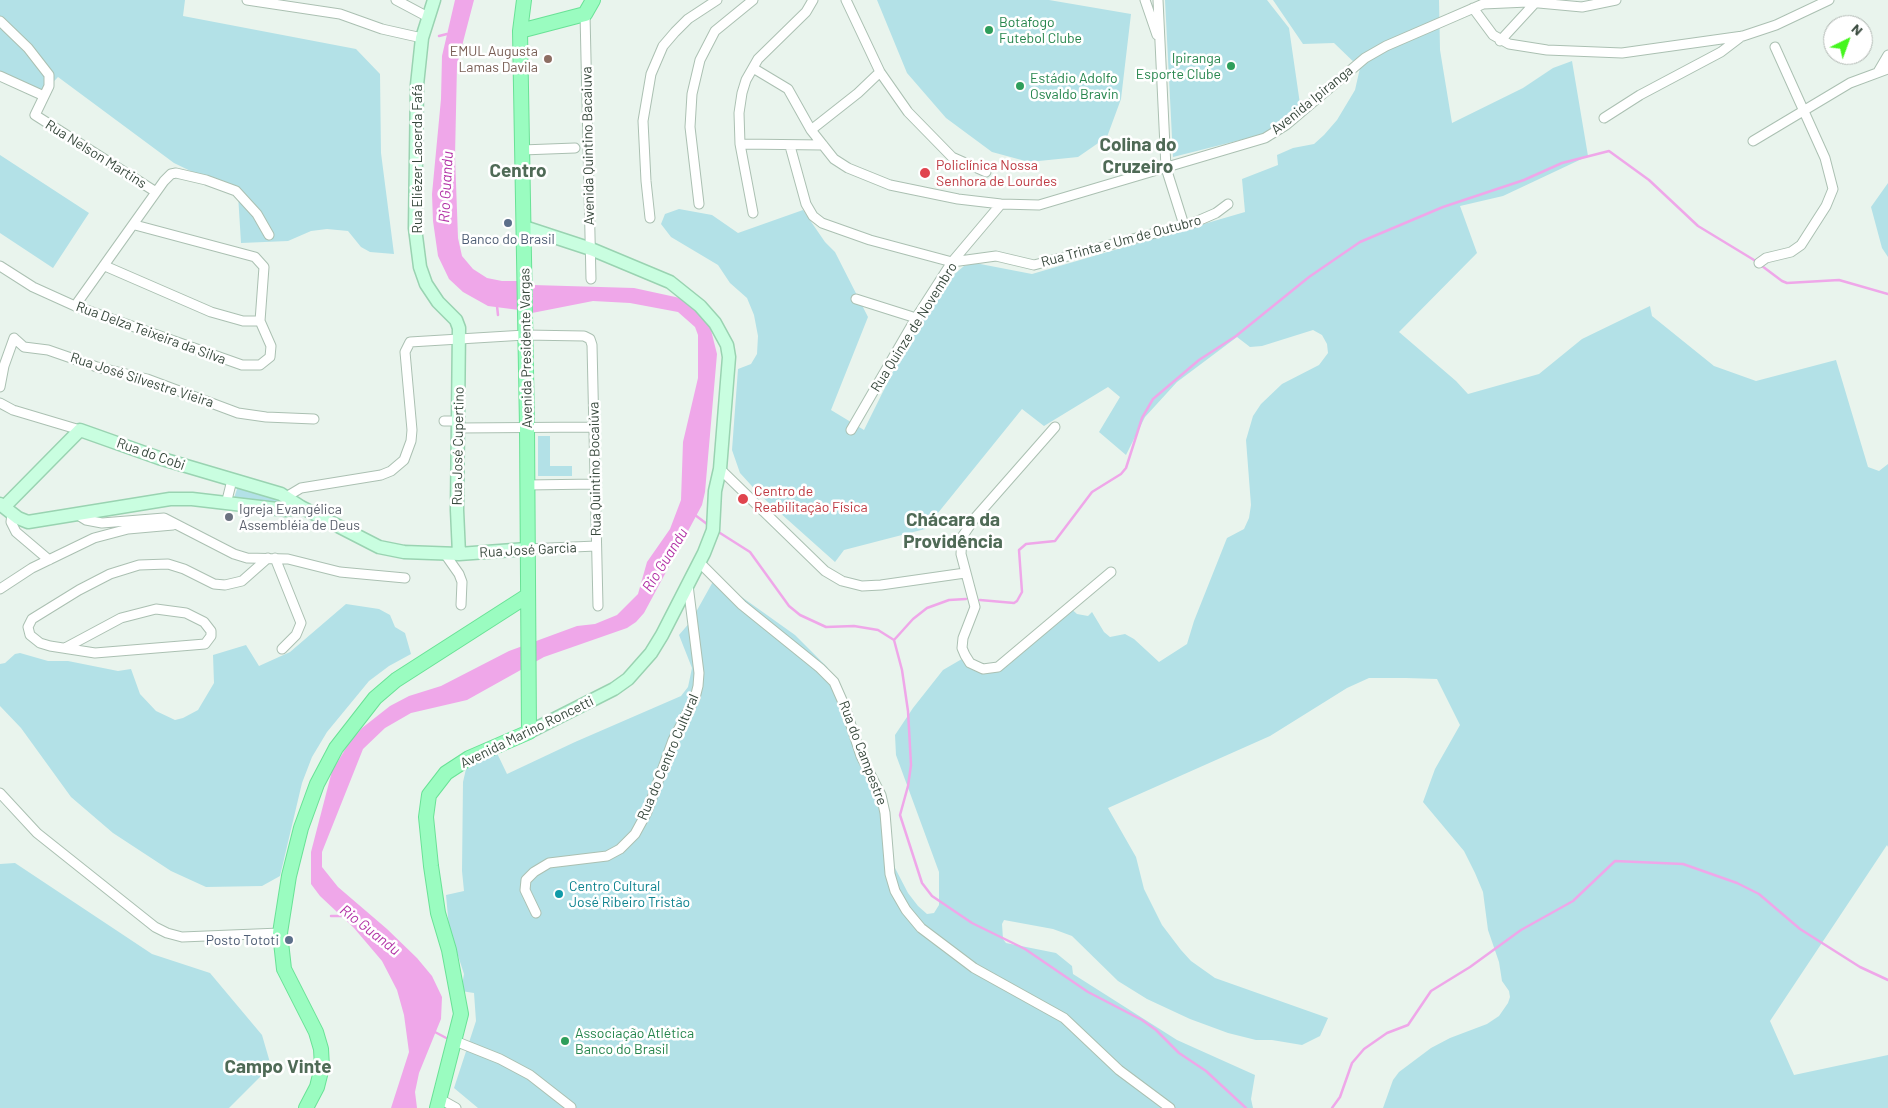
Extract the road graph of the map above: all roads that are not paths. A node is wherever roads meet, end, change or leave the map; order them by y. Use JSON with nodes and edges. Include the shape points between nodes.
{"nodes":[{"id":1,"x":247,"y":0,"type":"edge"},
{"id":2,"x":396,"y":0,"type":"edge"},
{"id":3,"x":434,"y":0,"type":"edge"},
{"id":4,"x":524,"y":0,"type":"edge"},
{"id":5,"x":593,"y":0,"type":"edge"},
{"id":6,"x":718,"y":0,"type":"edge"},
{"id":7,"x":754,"y":0,"type":"edge"},
{"id":8,"x":813,"y":0,"type":"edge"},
{"id":9,"x":846,"y":0,"type":"edge"},
{"id":10,"x":1145,"y":0,"type":"edge"},
{"id":11,"x":1158,"y":0,"type":"edge"},
{"id":12,"x":1616,"y":0,"type":"edge"},
{"id":13,"x":1829,"y":0,"type":"edge"},
{"id":14,"x":1535,"y":3,"type":"junction"},
{"id":15,"x":1473,"y":8,"type":"junction"},
{"id":16,"x":585,"y":14,"type":"junction"},
{"id":17,"x":428,"y":17,"type":"junction"},
{"id":18,"x":0,"y":20,"type":"edge"},
{"id":19,"x":520,"y":32,"type":"junction"},
{"id":20,"x":1743,"y":36,"type":"junction"},
{"id":21,"x":422,"y":38,"type":"junction"},
{"id":22,"x":1500,"y":41,"type":"junction"},
{"id":23,"x":1160,"y":46,"type":"junction"},
{"id":24,"x":1776,"y":47,"type":"dead end"},
{"id":25,"x":1888,"y":55,"type":"edge"},
{"id":26,"x":753,"y":68,"type":"junction"},
{"id":27,"x":1888,"y":69,"type":"edge"},
{"id":28,"x":880,"y":72,"type":"junction"},
{"id":29,"x":1878,"y":72,"type":"junction"},
{"id":30,"x":0,"y":76,"type":"edge"},
{"id":31,"x":44,"y":96,"type":"junction"},
{"id":32,"x":1804,"y":112,"type":"junction"},
{"id":33,"x":1604,"y":118,"type":"dead end"},
{"id":34,"x":811,"y":130,"type":"junction"},
{"id":35,"x":1753,"y":141,"type":"dead end"},
{"id":36,"x":740,"y":144,"type":"junction"},
{"id":37,"x":790,"y":146,"type":"junction"},
{"id":38,"x":823,"y":146,"type":"junction"},
{"id":39,"x":575,"y":148,"type":"dead end"},
{"id":40,"x":522,"y":150,"type":"junction"},
{"id":41,"x":1166,"y":168,"type":"junction"},
{"id":42,"x":986,"y":172,"type":"dead end"},
{"id":43,"x":156,"y":192,"type":"junction"},
{"id":44,"x":699,"y":204,"type":"dead end"},
{"id":45,"x":1000,"y":204,"type":"junction"},
{"id":46,"x":1228,"y":204,"type":"dead end"},
{"id":47,"x":753,"y":213,"type":"dead end"},
{"id":48,"x":650,"y":218,"type":"dead end"},
{"id":49,"x":135,"y":225,"type":"junction"},
{"id":50,"x":1184,"y":225,"type":"junction"},
{"id":51,"x":524,"y":228,"type":"junction"},
{"id":52,"x":269,"y":235,"type":"dead end"},
{"id":53,"x":591,"y":249,"type":"junction"},
{"id":54,"x":952,"y":262,"type":"junction"},
{"id":55,"x":1759,"y":263,"type":"dead end"},
{"id":56,"x":0,"y":266,"type":"edge"},
{"id":57,"x":105,"y":266,"type":"junction"},
{"id":58,"x":591,"y":279,"type":"dead end"},
{"id":59,"x":856,"y":299,"type":"dead end"},
{"id":60,"x":76,"y":306,"type":"junction"},
{"id":61,"x":916,"y":318,"type":"junction"},
{"id":62,"x":260,"y":321,"type":"junction"},
{"id":63,"x":525,"y":328,"type":"junction"},
{"id":64,"x":460,"y":338,"type":"junction"},
{"id":65,"x":2,"y":365,"type":"edge"},
{"id":66,"x":0,"y":387,"type":"edge"},
{"id":67,"x":0,"y":403,"type":"edge"},
{"id":68,"x":314,"y":419,"type":"dead end"},
{"id":69,"x":444,"y":421,"type":"dead end"},
{"id":70,"x":460,"y":424,"type":"junction"},
{"id":71,"x":594,"y":427,"type":"junction"},
{"id":72,"x":1055,"y":427,"type":"dead end"},
{"id":73,"x":527,"y":428,"type":"junction"},
{"id":74,"x":80,"y":430,"type":"junction"},
{"id":75,"x":852,"y":430,"type":"dead end"},
{"id":76,"x":720,"y":469,"type":"junction"},
{"id":77,"x":232,"y":480,"type":"junction"},
{"id":78,"x":596,"y":484,"type":"junction"},
{"id":79,"x":527,"y":485,"type":"junction"},
{"id":80,"x":286,"y":497,"type":"junction"},
{"id":81,"x":226,"y":504,"type":"junction"},
{"id":82,"x":301,"y":507,"type":"junction"},
{"id":83,"x":4,"y":509,"type":"edge"},
{"id":84,"x":78,"y":515,"type":"junction"},
{"id":85,"x":176,"y":525,"type":"junction"},
{"id":86,"x":596,"y":546,"type":"junction"},
{"id":87,"x":527,"y":549,"type":"junction"},
{"id":88,"x":444,"y":554,"type":"junction"},
{"id":89,"x":459,"y":554,"type":"junction"},
{"id":90,"x":272,"y":558,"type":"junction"},
{"id":91,"x":48,"y":560,"type":"junction"},
{"id":92,"x":699,"y":562,"type":"junction"},
{"id":93,"x":1111,"y":572,"type":"dead end"},
{"id":94,"x":965,"y":573,"type":"junction"},
{"id":95,"x":405,"y":578,"type":"dead end"},
{"id":96,"x":688,"y":581,"type":"junction"},
{"id":97,"x":0,"y":589,"type":"edge"},
{"id":98,"x":527,"y":596,"type":"junction"},
{"id":99,"x":461,"y":605,"type":"dead end"},
{"id":100,"x":598,"y":606,"type":"dead end"},
{"id":101,"x":65,"y":648,"type":"junction"},
{"id":102,"x":282,"y":649,"type":"dead end"},
{"id":103,"x":529,"y":732,"type":"junction"},
{"id":104,"x":0,"y":792,"type":"edge"},
{"id":105,"x":536,"y":913,"type":"dead end"},
{"id":106,"x":280,"y":933,"type":"junction"},
{"id":107,"x":455,"y":1041,"type":"junction"},
{"id":108,"x":438,"y":1104,"type":"edge"},
{"id":109,"x":571,"y":1107,"type":"edge"},
{"id":110,"x":306,"y":1108,"type":"edge"},
{"id":111,"x":456,"y":1108,"type":"edge"},
{"id":112,"x":1170,"y":1108,"type":"edge"}],
"edges":[{"from":1,"to":21,"type":"street","via":[[340,14],[382,30]]},
{"from":2,"to":17,"type":"street"},
{"from":3,"to":17,"type":"street","name":"Rua Eliézer Lacerda Fafá"},
{"from":4,"to":19,"type":"main road","name":"Avenida Presidente Vargas"},
{"from":5,"to":16,"type":"main road"},
{"from":6,"to":48,"type":"street","via":[[674,32],[663,46],[651,74],[643,121]]},
{"from":7,"to":44,"type":"street","via":[[709,38],[700,60],[692,94],[690,127]]},
{"from":8,"to":26,"type":"street","via":[[806,12]]},
{"from":9,"to":28,"type":"street"},
{"from":10,"to":23,"type":"street"},
{"from":11,"to":23,"type":"street"},
{"from":12,"to":14,"type":"street","name":"Avenida Ipiranga","via":[[1582,7]]},
{"from":13,"to":20,"type":"street","via":[[1776,25]]},
{"from":14,"to":15,"type":"street","name":"Avenida Ipiranga","via":[[1494,2]]},
{"from":14,"to":22,"type":"street"},
{"from":15,"to":22,"type":"street","via":[[1485,27]]},
{"from":15,"to":41,"type":"street","name":"Avenida Ipiranga","via":[[1365,58],[1286,126],[1265,138]]},
{"from":16,"to":19,"type":"main road"},
{"from":16,"to":53,"type":"street","name":"Avenida Quintino Bacaiuva"},
{"from":17,"to":21,"type":"street","name":"Rua Eliézer Lacerda Fafá"},
{"from":18,"to":31,"type":"street","via":[[46,68],[50,80]]},
{"from":19,"to":40,"type":"main road","name":"Avenida Presidente Vargas"},
{"from":20,"to":22,"type":"street","via":[[1622,52],[1539,49]]},
{"from":20,"to":33,"type":"street","via":[[1721,52]]},
{"from":21,"to":64,"type":"street","name":"Rua Eliézer Lacerda Fafá","via":[[417,85],[415,228],[420,267],[426,284],[456,320]]},
{"from":23,"to":41,"type":"street"},
{"from":24,"to":32,"type":"street"},
{"from":25,"to":29,"type":"street"},
{"from":26,"to":34,"type":"street","name":"Avenida Ipiranga","via":[[788,89]]},
{"from":26,"to":36,"type":"street","via":[[741,100]]},
{"from":27,"to":29,"type":"street"},
{"from":28,"to":34,"type":"street"},
{"from":28,"to":42,"type":"street","via":[[908,112],[947,154]]},
{"from":29,"to":32,"type":"street","via":[[1850,83]]},
{"from":30,"to":31,"type":"street"},
{"from":31,"to":43,"type":"street","name":"Rua Nelson Martins","via":[[35,115]]},
{"from":32,"to":35,"type":"street"},
{"from":32,"to":55,"type":"street","via":[[1825,158],[1833,192],[1801,245]]},
{"from":34,"to":38,"type":"street","name":"Avenida Ipiranga"},
{"from":36,"to":37,"type":"street"},
{"from":36,"to":47,"type":"street"},
{"from":37,"to":38,"type":"street"},
{"from":37,"to":54,"type":"street","via":[[806,204],[822,223]]},
{"from":38,"to":45,"type":"street","name":"Avenida Ipiranga","via":[[848,168],[890,185]]},
{"from":39,"to":40,"type":"street"},
{"from":40,"to":51,"type":"main road","name":"Avenida Presidente Vargas"},
{"from":41,"to":45,"type":"street","name":"Avenida Ipiranga","via":[[1039,205]]},
{"from":41,"to":50,"type":"street"},
{"from":43,"to":49,"type":"street"},
{"from":43,"to":52,"type":"street","via":[[167,177],[176,173],[226,187],[247,201]]},
{"from":45,"to":54,"type":"street","name":"Rua Quinze de Novembro"},
{"from":46,"to":50,"type":"street","name":"Rua Trinta e Um de Outubro","via":[[1216,213]]},
{"from":49,"to":57,"type":"street"},
{"from":49,"to":62,"type":"street","via":[[259,259],[264,267]]},
{"from":50,"to":54,"type":"street","name":"Rua Trinta e Um de Outubro","via":[[1034,265],[996,256]]},
{"from":51,"to":53,"type":"street","name":"Avenida Marino Roncetti"},
{"from":51,"to":63,"type":"main road","name":"Avenida Presidente Vargas"},
{"from":53,"to":58,"type":"street","name":"Avenida Quintino Bacaiuva"},
{"from":53,"to":76,"type":"street","name":"Avenida Marino Roncetti","via":[[670,282],[700,306],[722,333],[729,357]]},
{"from":54,"to":61,"type":"street","name":"Rua Quinze de Novembro"},
{"from":56,"to":60,"type":"street","name":"Rua Delza Teixeira da Silva","via":[[33,287]]},
{"from":57,"to":60,"type":"street"},
{"from":57,"to":62,"type":"street","via":[[211,312],[243,321]]},
{"from":59,"to":61,"type":"street"},
{"from":60,"to":62,"type":"street","name":"Rua Delza Teixeira da Silva","via":[[242,365],[260,365],[270,358],[270,346]]},
{"from":61,"to":75,"type":"street","name":"Rua Quinze de Novembro"},
{"from":63,"to":64,"type":"street"},
{"from":63,"to":71,"type":"street","name":"Rua Quintino Bocaiúva","via":[[590,339]]},
{"from":63,"to":73,"type":"main road","name":"Avenida Presidente Vargas"},
{"from":64,"to":70,"type":"street","name":"Rua José Cupertino"},
{"from":64,"to":80,"type":"street","via":[[410,342],[407,345],[412,441],[404,460],[381,475],[301,488]]},
{"from":65,"to":66,"type":"street"},
{"from":65,"to":68,"type":"street","name":"Rua José Silvestre Vieira","via":[[14,338],[24,346],[147,379],[238,413]]},
{"from":67,"to":74,"type":"street","name":"Rua do Cobi"},
{"from":69,"to":70,"type":"street"},
{"from":70,"to":73,"type":"street"},
{"from":70,"to":89,"type":"street","name":"Rua José Cupertino"},
{"from":71,"to":73,"type":"street"},
{"from":71,"to":78,"type":"street","name":"Rua Quintino Bocaiúva"},
{"from":72,"to":94,"type":"street","via":[[966,529],[960,545]]},
{"from":73,"to":79,"type":"main road","name":"Avenida Presidente Vargas"},
{"from":74,"to":77,"type":"street","name":"Rua do Cobi"},
{"from":74,"to":83,"type":"street"},
{"from":76,"to":92,"type":"street","name":"Avenida Marino Roncetti","via":[[713,530]]},
{"from":76,"to":94,"type":"street","via":[[825,571],[842,581],[881,585]]},
{"from":77,"to":80,"type":"street","name":"Rua do Cobi"},
{"from":77,"to":81,"type":"street"},
{"from":78,"to":79,"type":"street"},
{"from":78,"to":86,"type":"street","name":"Rua Quintino Bocaiúva"},
{"from":79,"to":87,"type":"main road","name":"Avenida Presidente Vargas"},
{"from":80,"to":82,"type":"street","name":"Rua do Cobi"},
{"from":81,"to":82,"type":"street","via":[[286,510]]},
{"from":81,"to":84,"type":"street","via":[[170,499]]},
{"from":82,"to":88,"type":"street","name":"Rua do Cobi","via":[[379,547]]},
{"from":83,"to":84,"type":"street","via":[[28,522]]},
{"from":83,"to":91,"type":"street","via":[[16,532]]},
{"from":84,"to":85,"type":"street","via":[[93,522],[159,518]]},
{"from":85,"to":90,"type":"street","via":[[234,554],[247,558]]},
{"from":85,"to":91,"type":"street","via":[[144,526],[107,534]]},
{"from":86,"to":87,"type":"street","name":"Rua José Garcia"},
{"from":86,"to":100,"type":"street","name":"Rua Quintino Bocaiúva"},
{"from":87,"to":89,"type":"street","name":"Rua José Garcia"},
{"from":87,"to":98,"type":"main road","name":"Avenida Presidente Vargas"},
{"from":88,"to":89,"type":"street","name":"Rua José Garcia"},
{"from":88,"to":99,"type":"street","via":[[462,582]]},
{"from":90,"to":95,"type":"street","via":[[340,572]]},
{"from":90,"to":101,"type":"street","via":[[242,580],[225,586],[168,564],[139,565],[110,574],[49,607],[30,622],[28,631],[33,639]]},
{"from":90,"to":102,"type":"street","via":[[301,623],[296,635]]},
{"from":91,"to":97,"type":"street"},
{"from":92,"to":96,"type":"street","name":"Avenida Marino Roncetti"},
{"from":92,"to":112,"type":"street","name":"Rua do Campestre","via":[[742,605],[834,682],[861,756],[881,795],[890,874],[895,892],[906,910],[922,928],[974,968],[1064,1018],[1119,1070]]},
{"from":93,"to":94,"type":"street","via":[[991,670],[970,663],[962,648],[975,607]]},
{"from":96,"to":103,"type":"street","name":"Avenida Marino Roncetti","via":[[651,653],[628,679]]},
{"from":96,"to":105,"type":"street","name":"Rua do Centro Cultural","via":[[698,686],[647,812],[634,834],[620,849],[607,856],[549,863],[534,872],[526,880],[525,890]]},
{"from":98,"to":103,"type":"main road","name":"Avenida Presidente Vargas"},
{"from":98,"to":106,"type":"main road","via":[[396,680],[357,719],[325,766],[310,801],[289,876]]},
{"from":101,"to":101,"type":"street","via":[[95,653],[202,646],[211,636],[204,622],[186,613],[156,609],[121,618]]},
{"from":103,"to":107,"type":"main road","name":"Avenida Marino Roncetti","via":[[469,758],[446,773],[430,795],[426,817],[431,866],[461,1014]]},
{"from":104,"to":106,"type":"street","via":[[37,832],[166,933],[182,936]]},
{"from":106,"to":110,"type":"main road","via":[[284,969],[321,1048],[322,1067],[317,1087]]},
{"from":107,"to":108,"type":"main road","name":"Avenida Marino Roncetti"},
{"from":107,"to":109,"type":"street","via":[[530,1075]]},
{"from":108,"to":111,"type":"street"}]}
